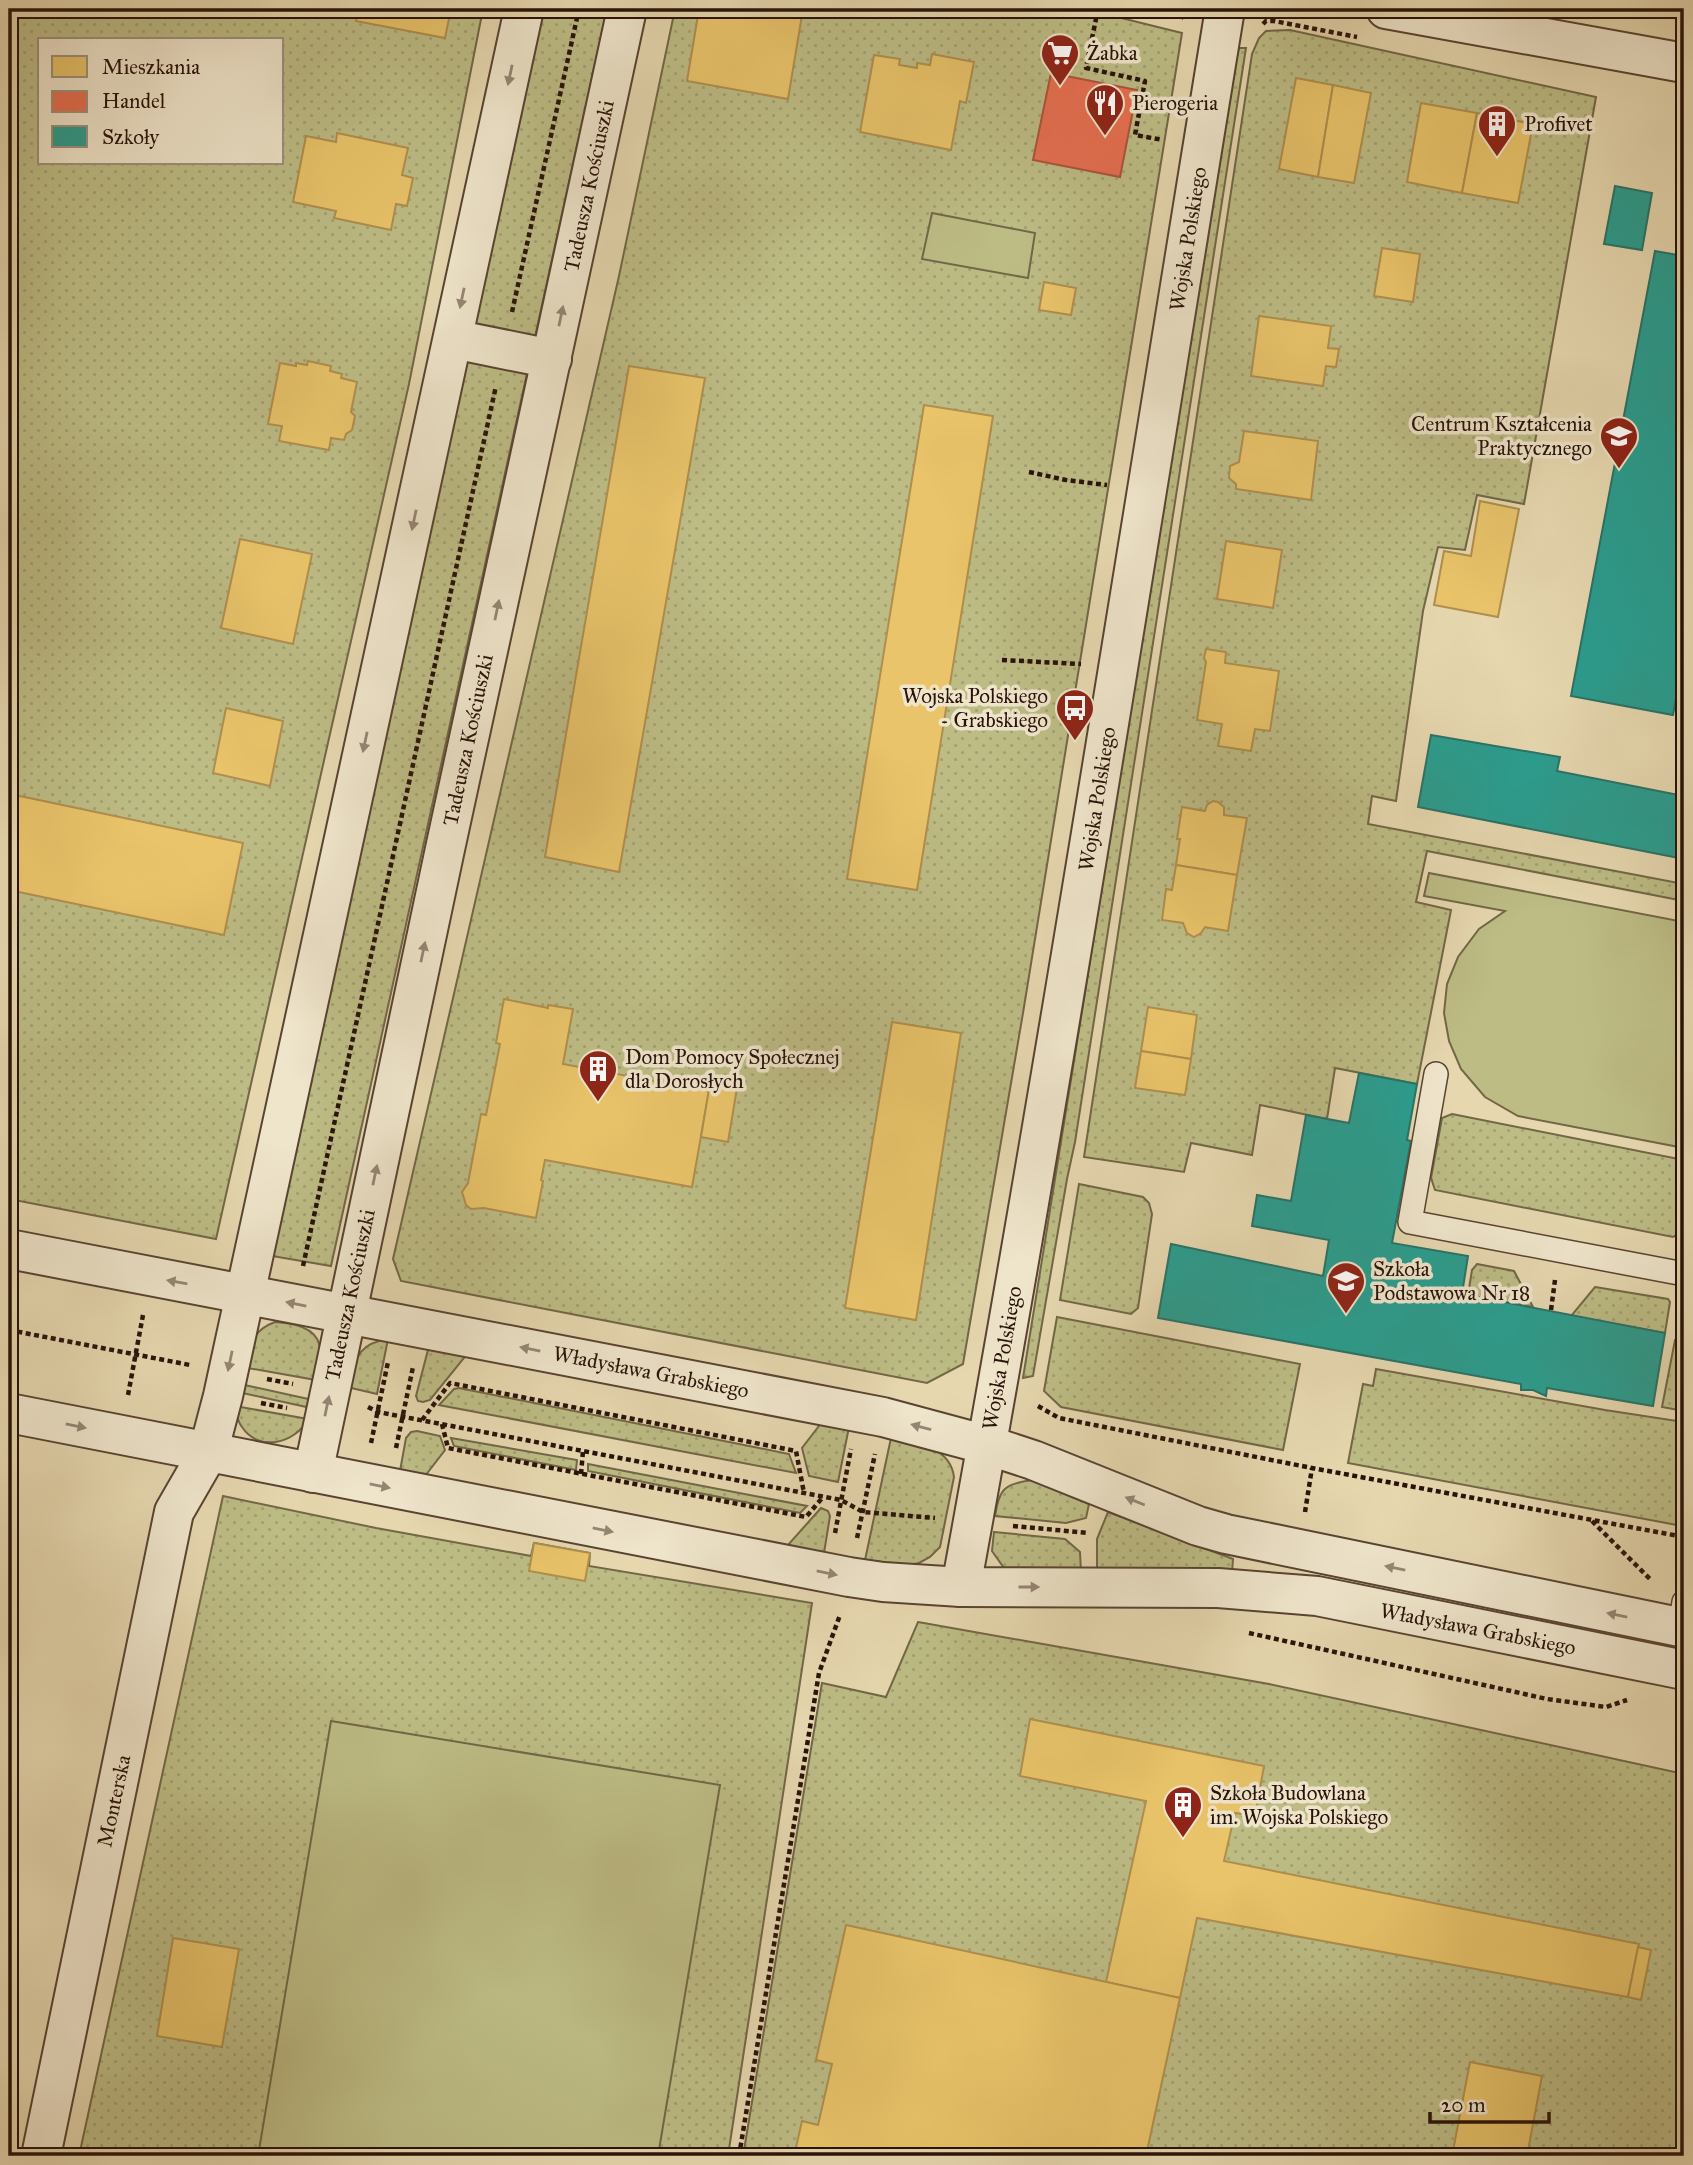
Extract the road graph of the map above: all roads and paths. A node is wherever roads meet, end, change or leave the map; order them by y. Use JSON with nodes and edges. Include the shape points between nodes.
{"nodes":[{"id":1,"x":524,"y":9,"type":"edge"},
{"id":2,"x":579,"y":9,"type":"edge"},
{"id":3,"x":627,"y":9,"type":"edge"},
{"id":4,"x":1098,"y":9,"type":"edge"},
{"id":5,"x":1167,"y":9,"type":"edge"},
{"id":6,"x":1225,"y":9,"type":"edge"},
{"id":7,"x":1662,"y":9,"type":"edge"},
{"id":8,"x":1684,"y":12,"type":"edge"},
{"id":9,"x":1378,"y":24,"type":"edge"},
{"id":10,"x":1188,"y":26,"type":"dead end"},
{"id":11,"x":1260,"y":27,"type":"dead end"},
{"id":12,"x":1684,"y":63,"type":"edge"},
{"id":13,"x":1171,"y":141,"type":"dead end"},
{"id":14,"x":453,"y":339,"type":"junction"},
{"id":15,"x":504,"y":349,"type":"junction"},
{"id":16,"x":552,"y":359,"type":"junction"},
{"id":17,"x":1029,"y":472,"type":"dead end"},
{"id":18,"x":1119,"y":486,"type":"dead end"},
{"id":19,"x":1002,"y":660,"type":"dead end"},
{"id":20,"x":1089,"y":664,"type":"dead end"},
{"id":21,"x":1436,"y":1074,"type":"dead end"},
{"id":22,"x":9,"y":1249,"type":"edge"},
{"id":23,"x":303,"y":1268,"type":"dead end"},
{"id":24,"x":1684,"y":1274,"type":"edge"},
{"id":25,"x":151,"y":1278,"type":"junction"},
{"id":26,"x":1555,"y":1279,"type":"dead end"},
{"id":27,"x":244,"y":1294,"type":"junction"},
{"id":28,"x":1551,"y":1310,"type":"dead end"},
{"id":29,"x":347,"y":1314,"type":"junction"},
{"id":30,"x":409,"y":1326,"type":"junction"},
{"id":31,"x":9,"y":1330,"type":"edge"},
{"id":32,"x":136,"y":1354,"type":"junction"},
{"id":33,"x":197,"y":1366,"type":"dead end"},
{"id":34,"x":996,"y":1398,"type":"junction"},
{"id":35,"x":377,"y":1412,"type":"junction"},
{"id":36,"x":9,"y":1413,"type":"edge"},
{"id":37,"x":871,"y":1415,"type":"junction"},
{"id":38,"x":403,"y":1416,"type":"junction"},
{"id":39,"x":422,"y":1420,"type":"junction"},
{"id":40,"x":442,"y":1424,"type":"junction"},
{"id":41,"x":120,"y":1435,"type":"junction"},
{"id":42,"x":987,"y":1445,"type":"junction"},
{"id":43,"x":583,"y":1451,"type":"junction"},
{"id":44,"x":208,"y":1453,"type":"junction"},
{"id":45,"x":1312,"y":1468,"type":"junction"},
{"id":46,"x":313,"y":1473,"type":"junction"},
{"id":47,"x":580,"y":1474,"type":"junction"},
{"id":48,"x":375,"y":1485,"type":"junction"},
{"id":49,"x":1106,"y":1490,"type":"junction"},
{"id":50,"x":804,"y":1493,"type":"junction"},
{"id":51,"x":823,"y":1497,"type":"junction"},
{"id":52,"x":841,"y":1500,"type":"junction"},
{"id":53,"x":863,"y":1511,"type":"junction"},
{"id":54,"x":1304,"y":1516,"type":"dead end"},
{"id":55,"x":1591,"y":1520,"type":"junction"},
{"id":56,"x":1684,"y":1537,"type":"edge"},
{"id":57,"x":1279,"y":1545,"type":"junction"},
{"id":58,"x":838,"y":1575,"type":"junction"},
{"id":59,"x":961,"y":1587,"type":"junction"},
{"id":60,"x":1090,"y":1587,"type":"junction"},
{"id":61,"x":1657,"y":1587,"type":"dead end"},
{"id":62,"x":1272,"y":1591,"type":"junction"},
{"id":63,"x":1683,"y":1619,"type":"edge"},
{"id":64,"x":1240,"y":1631,"type":"dead end"},
{"id":65,"x":1684,"y":1670,"type":"edge"},
{"id":66,"x":1629,"y":1699,"type":"dead end"},
{"id":67,"x":41,"y":2156,"type":"edge"},
{"id":68,"x":739,"y":2156,"type":"edge"}],
"edges":[{"from":1,"to":14,"type":"street","one_way":true},
{"from":2,"to":15,"type":"path"},
{"from":16,"to":3,"type":"street","name":"Tadeusza Kościuszki","one_way":true},
{"from":4,"to":13,"type":"path","via":[[1086,68],[1145,81],[1135,135]]},
{"from":5,"to":10,"type":"path","via":[[1185,19]]},
{"from":6,"to":34,"type":"street","name":"Wojska Polskiego"},
{"from":7,"to":8,"type":"path"},
{"from":9,"to":11,"type":"path","via":[[1266,21]]},
{"from":9,"to":12,"type":"street"},
{"from":14,"to":15,"type":"street"},
{"from":14,"to":27,"type":"street","one_way":true},
{"from":15,"to":16,"type":"street"},
{"from":15,"to":23,"type":"path"},
{"from":29,"to":16,"type":"street","name":"Tadeusza Kościuszki","one_way":true},
{"from":17,"to":18,"type":"path"},
{"from":19,"to":20,"type":"path"},
{"from":21,"to":24,"type":"lane","via":[[1410,1222]]},
{"from":22,"to":25,"type":"street","name":"Władysława Grabskiego"},
{"from":27,"to":25,"type":"street","name":"Władysława Grabskiego","one_way":true},
{"from":25,"to":32,"type":"path"},
{"from":26,"to":28,"type":"path"},
{"from":29,"to":27,"type":"street","name":"Władysława Grabskiego","one_way":true},
{"from":27,"to":44,"type":"street","one_way":true},
{"from":29,"to":30,"type":"street","name":"Władysława Grabskiego"},
{"from":46,"to":29,"type":"street","name":"Tadeusza Kościuszki","one_way":true},
{"from":30,"to":35,"type":"path"},
{"from":37,"to":30,"type":"street","name":"Władysława Grabskiego","one_way":true},
{"from":30,"to":38,"type":"path"},
{"from":31,"to":32,"type":"path"},
{"from":32,"to":33,"type":"path"},
{"from":32,"to":41,"type":"path"},
{"from":34,"to":42,"type":"street","name":"Wojska Polskiego"},
{"from":34,"to":45,"type":"path","via":[[1038,1406],[1059,1418]]},
{"from":35,"to":38,"type":"path"},
{"from":35,"to":48,"type":"path"},
{"from":36,"to":41,"type":"street","name":"Władysława Grabskiego","one_way":true},
{"from":42,"to":37,"type":"street","name":"Władysława Grabskiego","one_way":true},
{"from":37,"to":52,"type":"path"},
{"from":37,"to":53,"type":"path"},
{"from":38,"to":39,"type":"path"},
{"from":38,"to":48,"type":"path"},
{"from":39,"to":40,"type":"path"},
{"from":39,"to":50,"type":"path","via":[[450,1383],[463,1385],[796,1451]]},
{"from":40,"to":43,"type":"path"},
{"from":40,"to":47,"type":"path","via":[[448,1448]]},
{"from":41,"to":44,"type":"street","name":"Władysława Grabskiego"},
{"from":42,"to":49,"type":"street","name":"Władysława Grabskiego"},
{"from":42,"to":59,"type":"street","name":"Wojska Polskiego"},
{"from":43,"to":47,"type":"path"},
{"from":43,"to":50,"type":"path"},
{"from":44,"to":46,"type":"street","name":"Władysława Grabskiego"},
{"from":44,"to":67,"type":"street","name":"Monterska","via":[[174,1511]]},
{"from":45,"to":54,"type":"path"},
{"from":45,"to":55,"type":"path"},
{"from":46,"to":48,"type":"street","name":"Władysława Grabskiego"},
{"from":47,"to":51,"type":"path","via":[[806,1517]]},
{"from":48,"to":58,"type":"street","name":"Władysława Grabskiego","one_way":true},
{"from":57,"to":49,"type":"street","name":"Władysława Grabskiego","one_way":true,"via":[[1198,1526]]},
{"from":49,"to":60,"type":"path","via":[[1089,1534]]},
{"from":50,"to":51,"type":"path"},
{"from":51,"to":52,"type":"path"},
{"from":52,"to":53,"type":"path"},
{"from":52,"to":58,"type":"path"},
{"from":53,"to":58,"type":"path"},
{"from":55,"to":56,"type":"path"},
{"from":55,"to":61,"type":"path"},
{"from":57,"to":62,"type":"street"},
{"from":63,"to":57,"type":"street","name":"Władysława Grabskiego","one_way":true},
{"from":58,"to":59,"type":"street","name":"Władysława Grabskiego"},
{"from":58,"to":68,"type":"path","via":[[832,1638],[819,1673]]},
{"from":59,"to":60,"type":"street","name":"Władysława Grabskiego","one_way":true},
{"from":60,"to":62,"type":"street","name":"Władysława Grabskiego"},
{"from":62,"to":65,"type":"street","name":"Władysława Grabskiego","via":[[1317,1596]]},
{"from":64,"to":66,"type":"path","via":[[1546,1699],[1606,1707]]}]}
